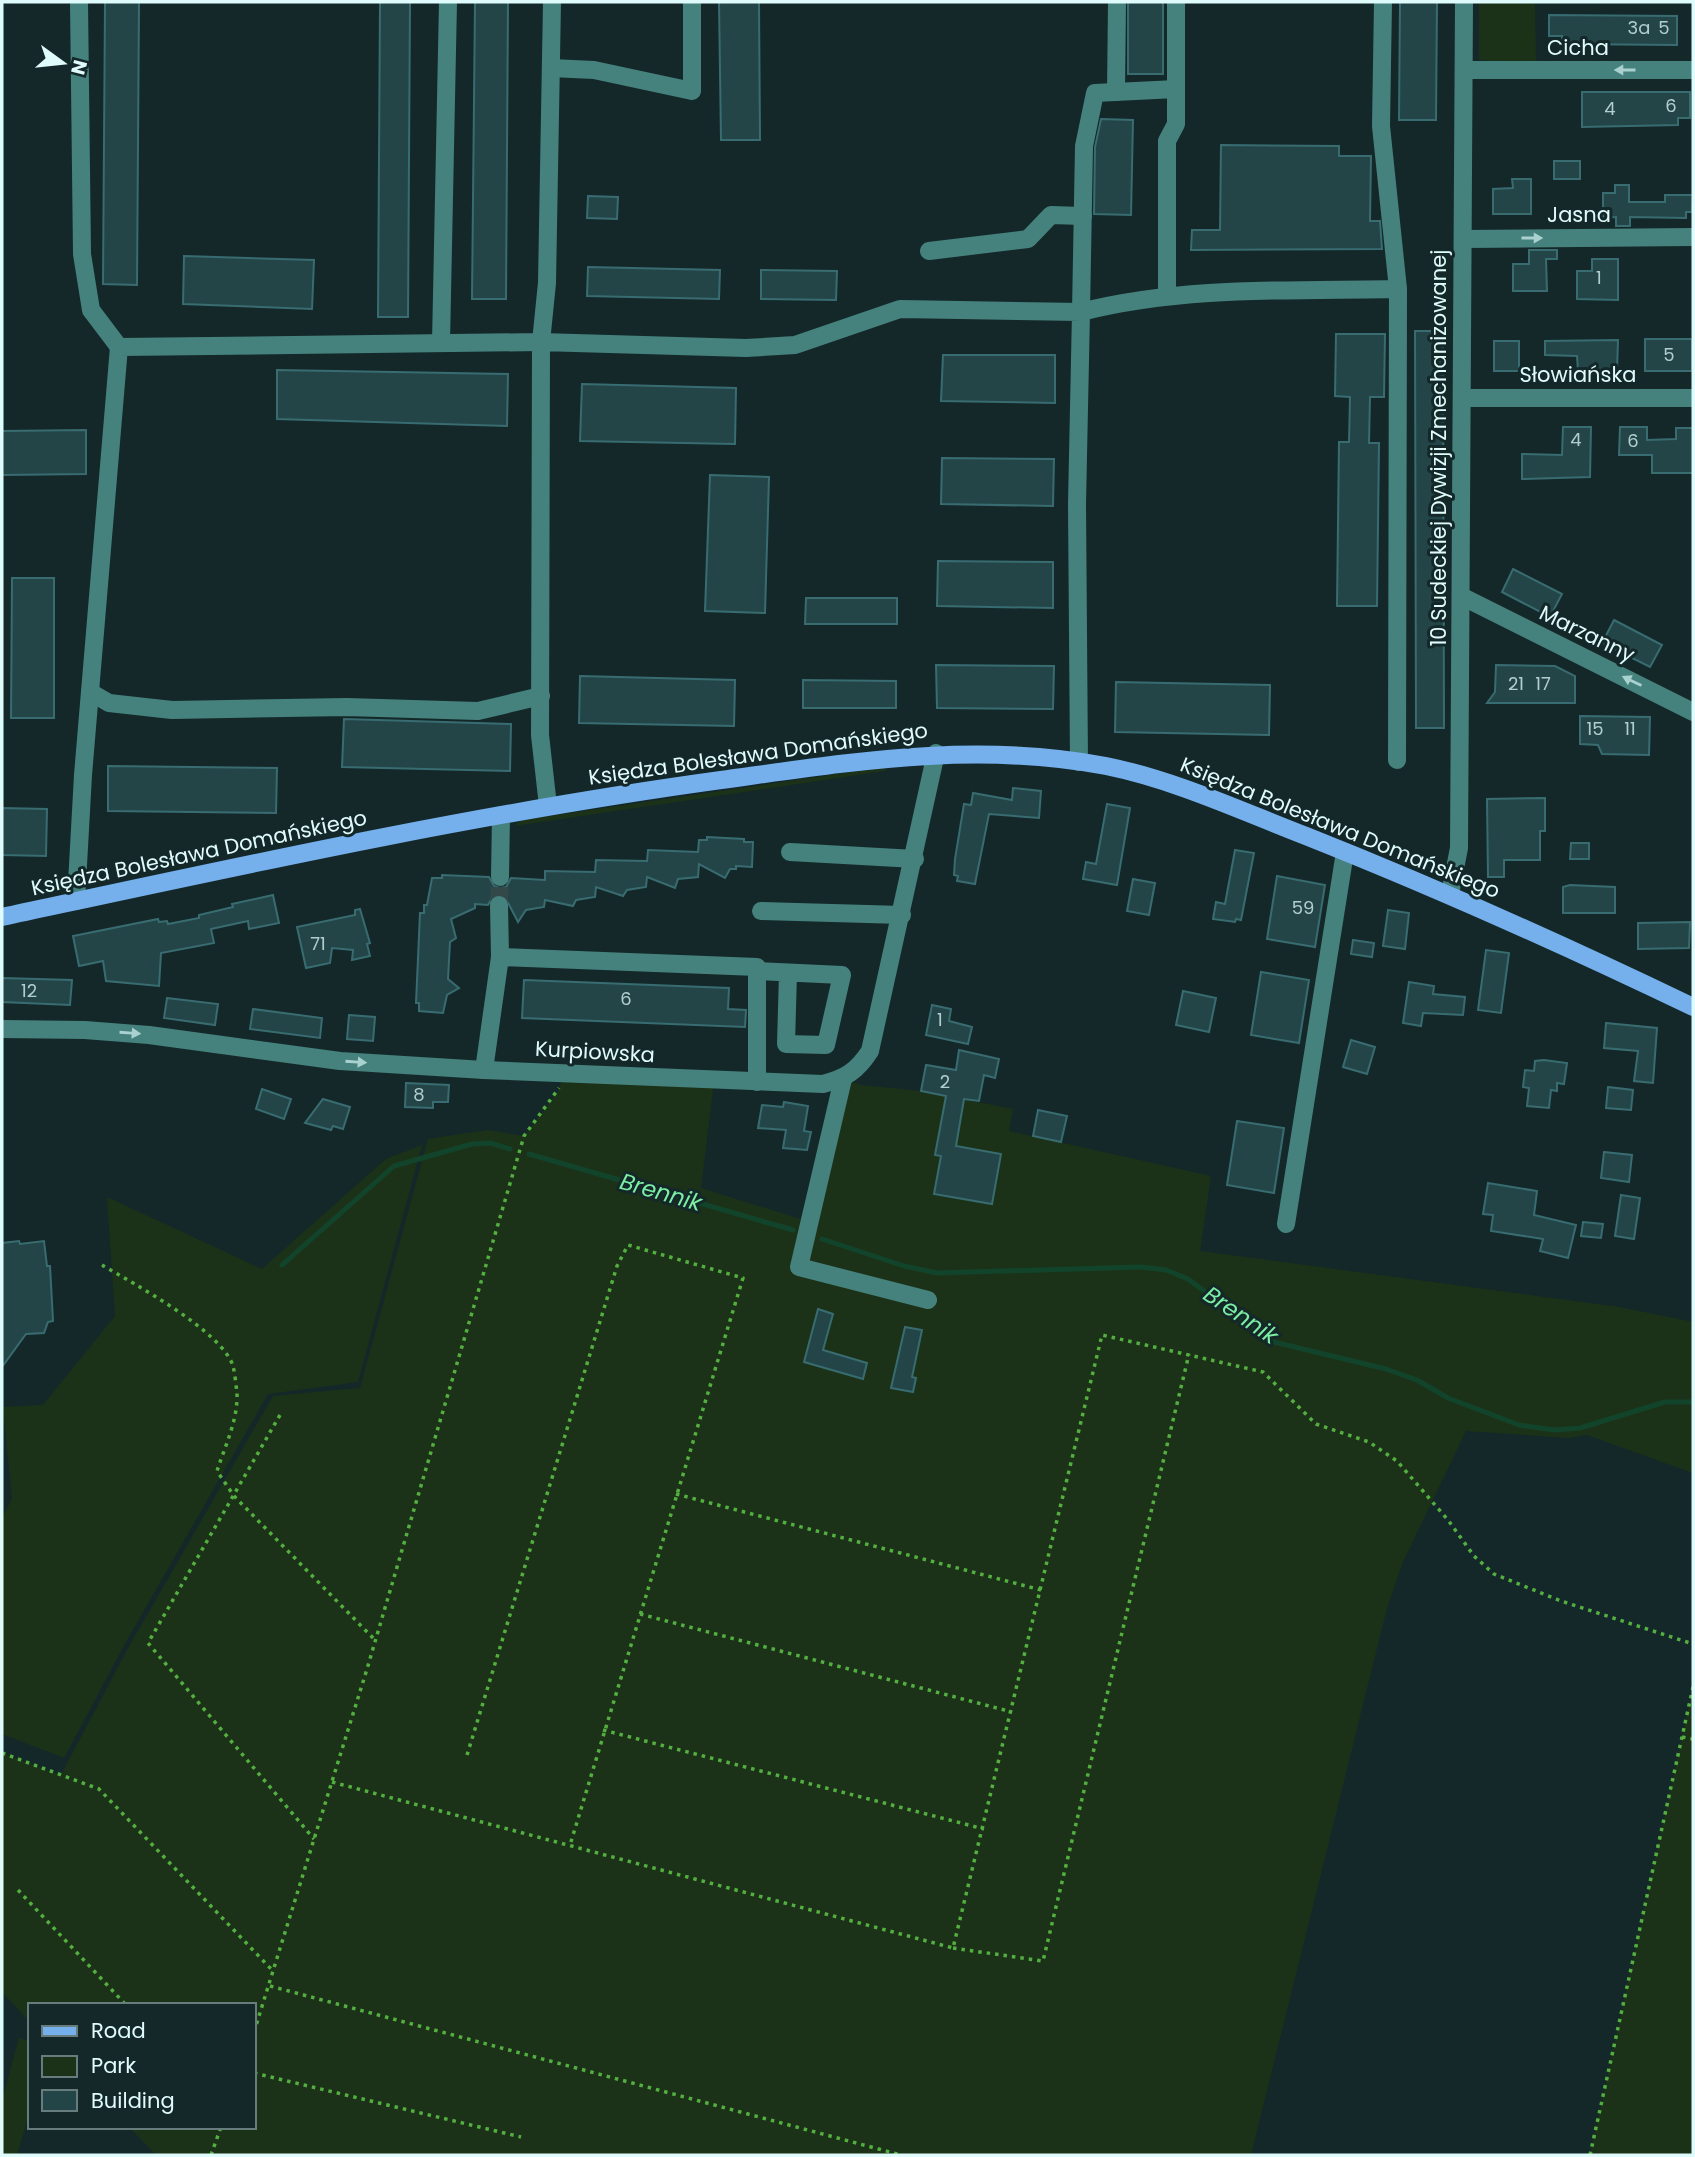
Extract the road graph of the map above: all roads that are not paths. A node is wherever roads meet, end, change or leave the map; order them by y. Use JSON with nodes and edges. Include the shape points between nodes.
{"nodes":[{"id":1,"x":79,"y":2,"type":"edge"},
{"id":2,"x":448,"y":2,"type":"edge"},
{"id":3,"x":552,"y":2,"type":"edge"},
{"id":4,"x":692,"y":2,"type":"edge"},
{"id":5,"x":1117,"y":2,"type":"edge"},
{"id":6,"x":1176,"y":2,"type":"edge"},
{"id":7,"x":1383,"y":2,"type":"edge"},
{"id":8,"x":1464,"y":2,"type":"edge"},
{"id":9,"x":551,"y":68,"type":"junction"},
{"id":10,"x":1464,"y":70,"type":"junction"},
{"id":11,"x":1693,"y":70,"type":"edge"},
{"id":12,"x":1176,"y":89,"type":"junction"},
{"id":13,"x":1116,"y":92,"type":"junction"},
{"id":14,"x":1083,"y":216,"type":"junction"},
{"id":15,"x":1693,"y":237,"type":"edge"},
{"id":16,"x":1464,"y":239,"type":"junction"},
{"id":17,"x":929,"y":251,"type":"dead end"},
{"id":18,"x":1398,"y":289,"type":"junction"},
{"id":19,"x":1167,"y":296,"type":"junction"},
{"id":20,"x":1081,"y":312,"type":"junction"},
{"id":21,"x":541,"y":342,"type":"junction"},
{"id":22,"x":441,"y":343,"type":"junction"},
{"id":23,"x":118,"y":348,"type":"junction"},
{"id":24,"x":1463,"y":398,"type":"junction"},
{"id":25,"x":1693,"y":398,"type":"edge"},
{"id":26,"x":1461,"y":596,"type":"junction"},
{"id":27,"x":90,"y":692,"type":"junction"},
{"id":28,"x":541,"y":696,"type":"junction"},
{"id":29,"x":1693,"y":712,"type":"edge"},
{"id":30,"x":936,"y":753,"type":"junction"},
{"id":31,"x":1397,"y":760,"type":"dead end"},
{"id":32,"x":1079,"y":762,"type":"junction"},
{"id":33,"x":548,"y":806,"type":"junction"},
{"id":34,"x":500,"y":815,"type":"junction"},
{"id":35,"x":790,"y":852,"type":"dead end"},
{"id":36,"x":1345,"y":852,"type":"junction"},
{"id":37,"x":915,"y":859,"type":"junction"},
{"id":38,"x":500,"y":877,"type":"tunnel mouth"},
{"id":39,"x":1450,"y":894,"type":"junction"},
{"id":40,"x":76,"y":901,"type":"junction"},
{"id":41,"x":499,"y":905,"type":"tunnel mouth"},
{"id":42,"x":761,"y":911,"type":"dead end"},
{"id":43,"x":902,"y":915,"type":"junction"},
{"id":44,"x":2,"y":917,"type":"edge"},
{"id":45,"x":500,"y":957,"type":"junction"},
{"id":46,"x":757,"y":971,"type":"junction"},
{"id":47,"x":788,"y":973,"type":"junction"},
{"id":48,"x":1693,"y":1007,"type":"edge"},
{"id":49,"x":2,"y":1029,"type":"edge"},
{"id":50,"x":484,"y":1070,"type":"junction"},
{"id":51,"x":843,"y":1079,"type":"junction"},
{"id":52,"x":757,"y":1082,"type":"junction"},
{"id":53,"x":1286,"y":1224,"type":"dead end"},
{"id":54,"x":928,"y":1300,"type":"dead end"}],
"edges":[{"from":1,"to":23,"type":"street","via":[[82,254],[91,310]]},
{"from":2,"to":22,"type":"street"},
{"from":3,"to":9,"type":"street"},
{"from":4,"to":9,"type":"street","via":[[692,91],[594,70]]},
{"from":5,"to":13,"type":"street"},
{"from":6,"to":12,"type":"street"},
{"from":7,"to":18,"type":"street","via":[[1381,126]]},
{"from":8,"to":10,"type":"street","name":"10 Sudeckiej Dywizji Zmechanizowanej"},
{"from":9,"to":21,"type":"street","via":[[547,284]]},
{"from":11,"to":10,"type":"street","name":"Cicha","one_way":true},
{"from":10,"to":16,"type":"street","name":"10 Sudeckiej Dywizji Zmechanizowanej"},
{"from":12,"to":13,"type":"street"},
{"from":12,"to":19,"type":"street","via":[[1176,124],[1167,141]]},
{"from":13,"to":14,"type":"street","via":[[1095,93],[1084,146]]},
{"from":14,"to":17,"type":"street","via":[[1051,215],[1028,239]]},
{"from":14,"to":20,"type":"street"},
{"from":16,"to":15,"type":"street","name":"Jasna","one_way":true},
{"from":16,"to":24,"type":"street","name":"10 Sudeckiej Dywizji Zmechanizowanej"},
{"from":18,"to":19,"type":"street"},
{"from":18,"to":31,"type":"street"},
{"from":19,"to":20,"type":"street","via":[[1129,299]]},
{"from":20,"to":21,"type":"street","via":[[900,309],[795,345],[746,348]]},
{"from":20,"to":32,"type":"street"},
{"from":21,"to":22,"type":"street"},
{"from":21,"to":28,"type":"street"},
{"from":22,"to":23,"type":"street"},
{"from":23,"to":27,"type":"street"},
{"from":24,"to":25,"type":"street","name":"Słowiańska"},
{"from":24,"to":26,"type":"street","name":"10 Sudeckiej Dywizji Zmechanizowanej"},
{"from":29,"to":26,"type":"street","name":"Marzanny","one_way":true},
{"from":26,"to":39,"type":"street","name":"10 Sudeckiej Dywizji Zmechanizowanej","via":[[1459,848]]},
{"from":27,"to":28,"type":"street","via":[[109,703],[172,710],[347,707],[478,711]]},
{"from":27,"to":40,"type":"street"},
{"from":28,"to":33,"type":"street"},
{"from":30,"to":32,"type":"main road","name":"Księdza Bolesława Domańskiego"},
{"from":30,"to":33,"type":"main road","name":"Księdza Bolesława Domańskiego"},
{"from":30,"to":37,"type":"street"},
{"from":32,"to":36,"type":"main road","name":"Księdza Bolesława Domańskiego","via":[[1152,778]]},
{"from":33,"to":34,"type":"main road","name":"Księdza Bolesława Domańskiego"},
{"from":34,"to":38,"type":"street"},
{"from":34,"to":40,"type":"main road","name":"Księdza Bolesława Domańskiego"},
{"from":35,"to":37,"type":"street"},
{"from":36,"to":39,"type":"main road","name":"Księdza Bolesława Domańskiego"},
{"from":36,"to":53,"type":"street"},
{"from":37,"to":43,"type":"street"},
{"from":39,"to":48,"type":"main road","name":"Księdza Bolesława Domańskiego"},
{"from":40,"to":44,"type":"main road","name":"Księdza Bolesława Domańskiego"},
{"from":41,"to":45,"type":"street"},
{"from":42,"to":43,"type":"street"},
{"from":43,"to":51,"type":"street","via":[[870,1051],[859,1068]]},
{"from":45,"to":46,"type":"street","via":[[757,967]]},
{"from":45,"to":50,"type":"street"},
{"from":46,"to":47,"type":"street"},
{"from":46,"to":52,"type":"street"},
{"from":47,"to":47,"type":"street","via":[[842,975],[826,1045],[786,1044]]},
{"from":49,"to":50,"type":"street","name":"Kurpiowska","one_way":true,"via":[[149,1035],[340,1060]]},
{"from":50,"to":52,"type":"street","name":"Kurpiowska"},
{"from":51,"to":52,"type":"street","name":"Kurpiowska","via":[[822,1084]]},
{"from":51,"to":54,"type":"street","via":[[799,1267]]}]}
